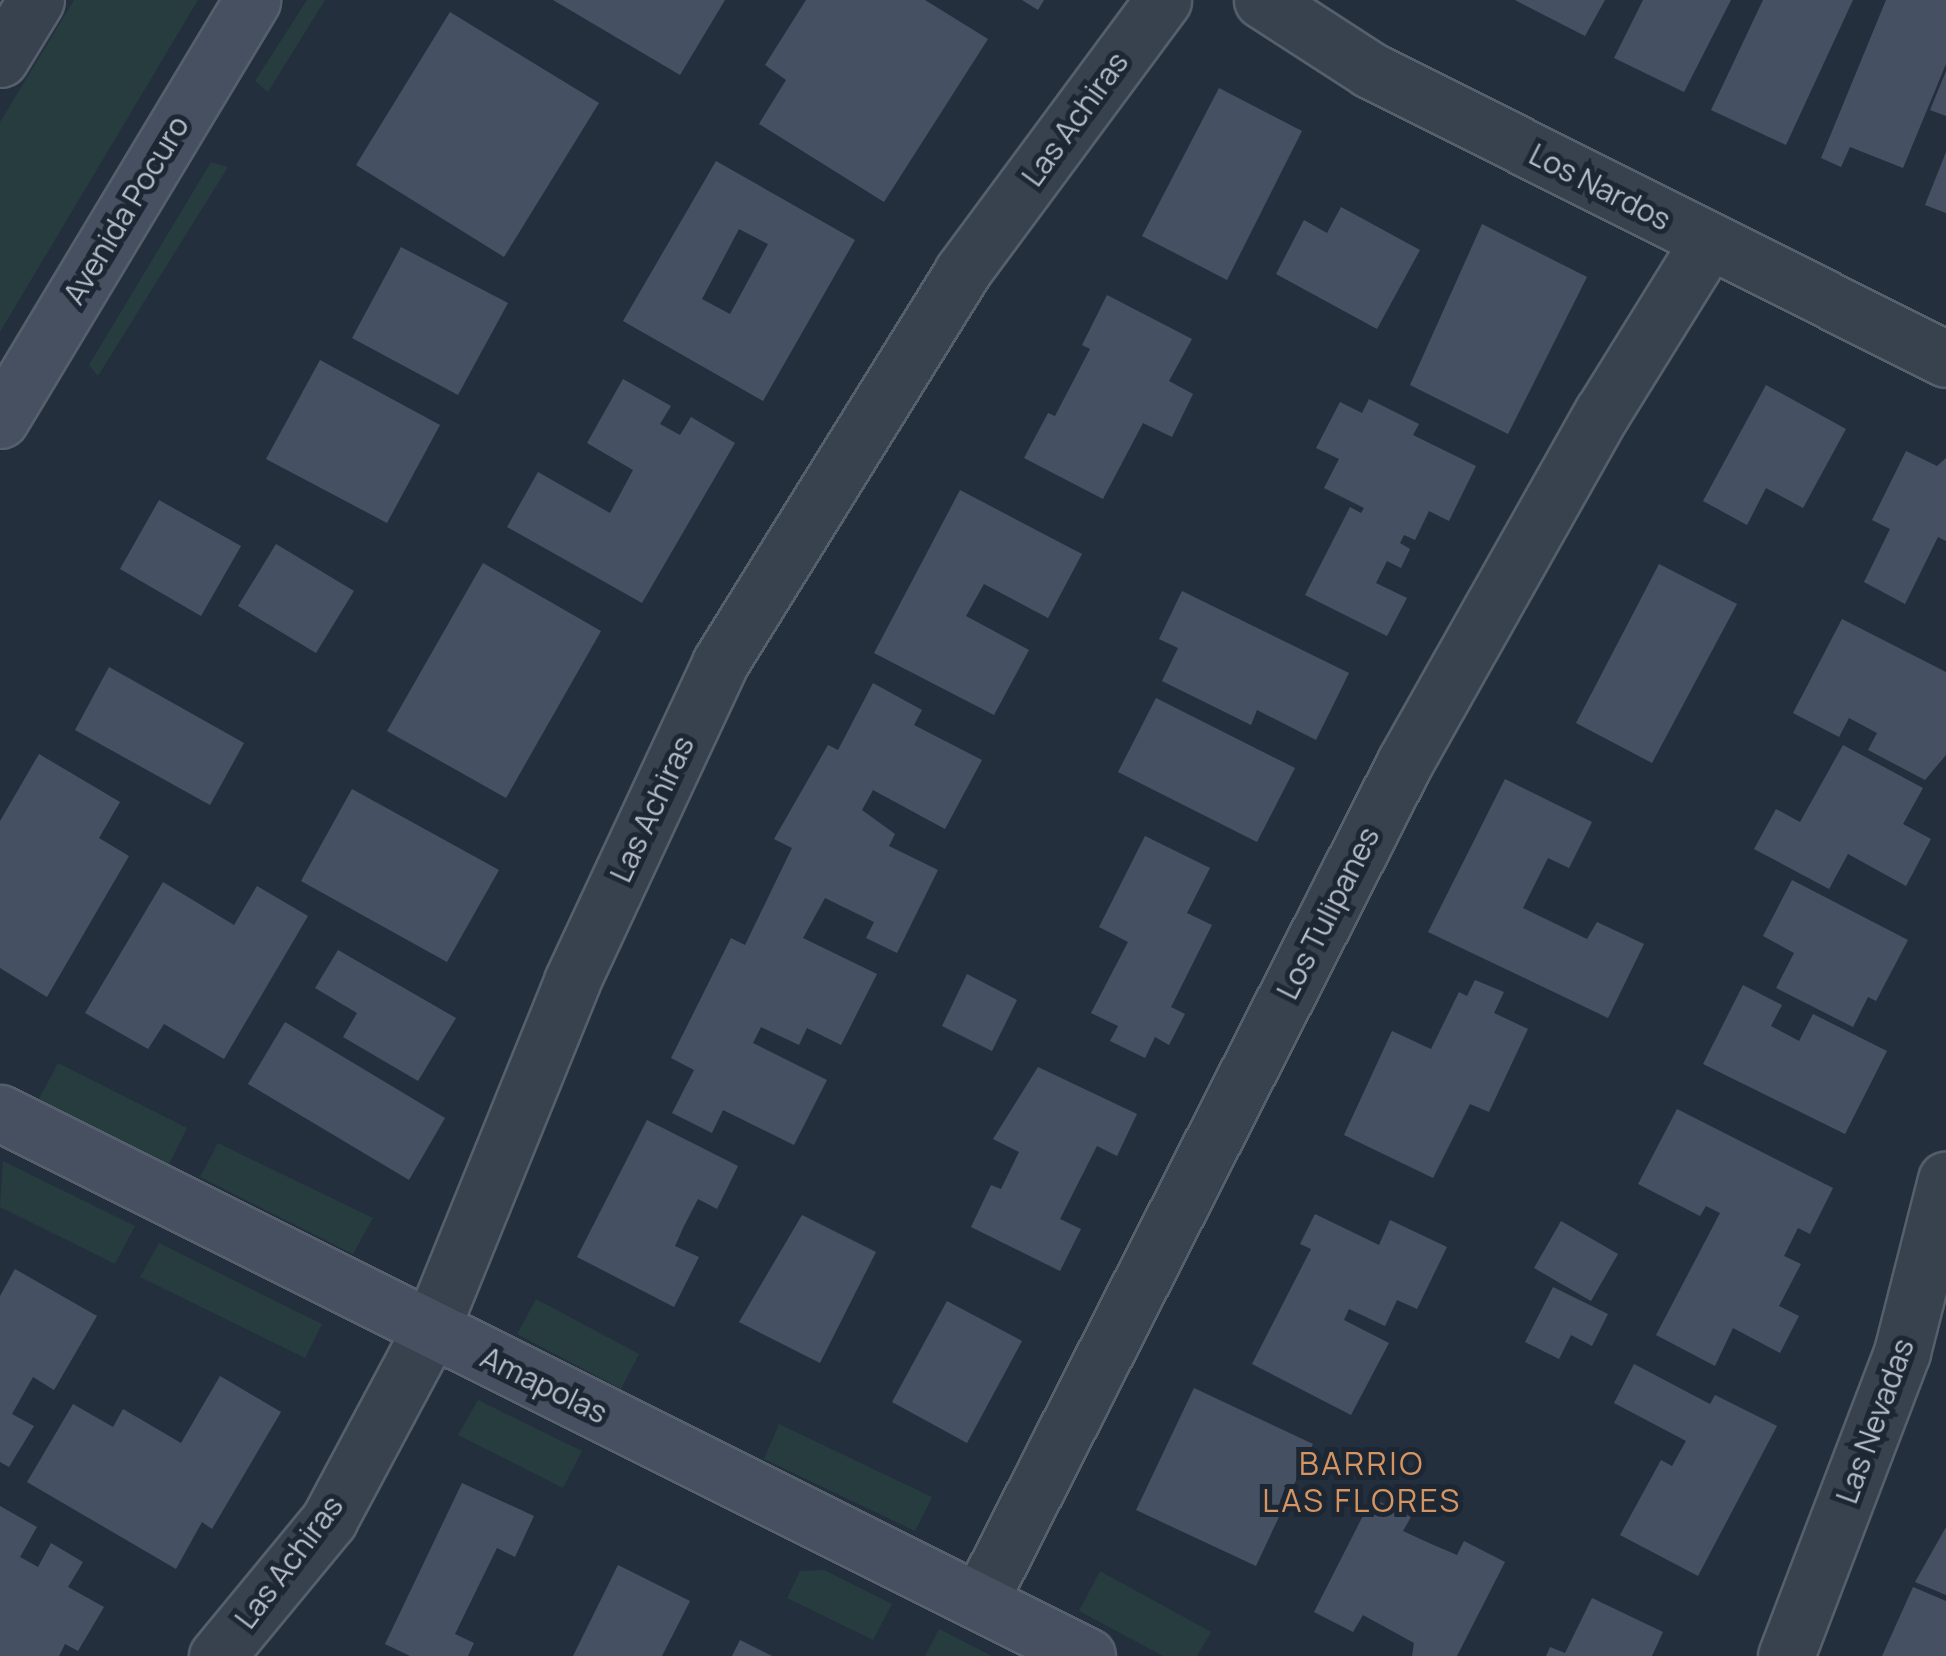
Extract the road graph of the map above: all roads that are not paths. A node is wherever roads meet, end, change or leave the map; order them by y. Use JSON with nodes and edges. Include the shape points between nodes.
{"nodes":[{"id":1,"x":36,"y":0,"type":"edge"},
{"id":2,"x":252,"y":0,"type":"edge"},
{"id":3,"x":1163,"y":0,"type":"edge"},
{"id":4,"x":1262,"y":0,"type":"edge"},
{"id":5,"x":0,"y":59,"type":"edge"},
{"id":6,"x":1708,"y":242,"type":"junction"},
{"id":7,"x":1946,"y":359,"type":"edge"},
{"id":8,"x":0,"y":420,"type":"edge"},
{"id":9,"x":0,"y":1113,"type":"edge"},
{"id":10,"x":1946,"y":1180,"type":"edge"},
{"id":11,"x":431,"y":1329,"type":"junction"},
{"id":12,"x":979,"y":1602,"type":"junction"},
{"id":13,"x":217,"y":1656,"type":"edge"},
{"id":14,"x":1087,"y":1656,"type":"edge"},
{"id":15,"x":1786,"y":1656,"type":"edge"}],
"edges":[{"from":1,"to":5,"type":"street"},
{"from":2,"to":8,"type":"street","name":"Avenida Pocuro"},
{"from":3,"to":11,"type":"street","name":"Las Achiras","via":[[962,272],[720,663],[572,982]]},
{"from":4,"to":6,"type":"street","name":"Los Nardos","via":[[1370,70]]},
{"from":6,"to":7,"type":"street","name":"Los Nardos"},
{"from":6,"to":12,"type":"street","name":"Los Tulipanes","via":[[1593,429],[1405,762]]},
{"from":9,"to":11,"type":"street","name":"Amapolas"},
{"from":10,"to":15,"type":"street","name":"Las Nevadas","via":[[1902,1352]]},
{"from":11,"to":12,"type":"street","name":"Amapolas"},
{"from":11,"to":13,"type":"street","name":"Las Achiras","via":[[329,1520]]},
{"from":12,"to":14,"type":"street","name":"Amapolas"}]}
